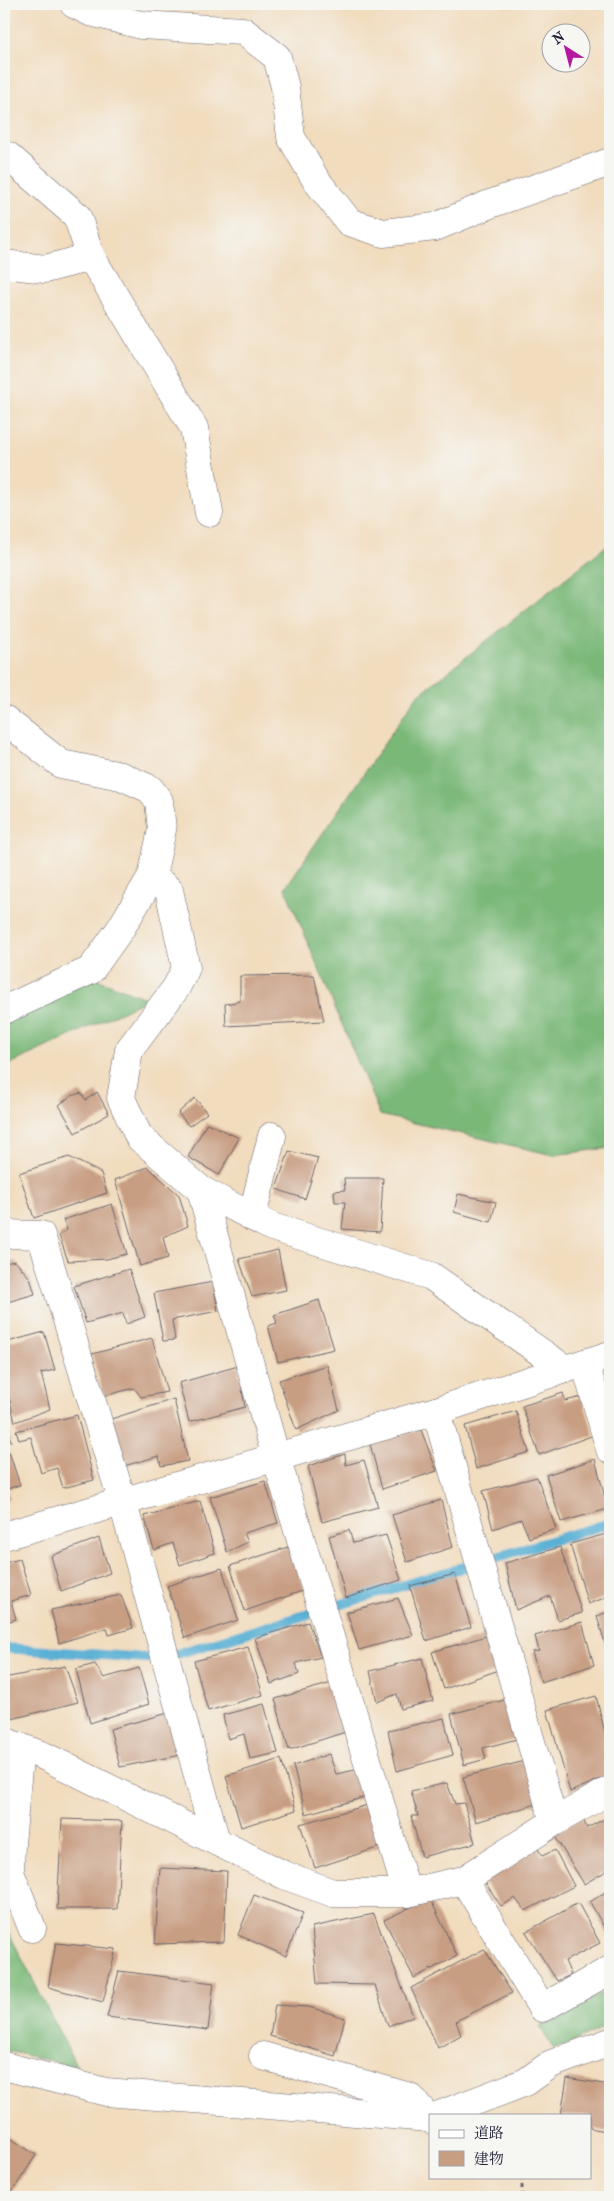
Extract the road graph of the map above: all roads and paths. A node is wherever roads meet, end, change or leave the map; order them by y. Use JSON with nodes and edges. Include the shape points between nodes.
{"nodes":[{"id":1,"x":74,"y":4,"type":"edge"},
{"id":2,"x":8,"y":156,"type":"dead end"},
{"id":3,"x":610,"y":162,"type":"edge"},
{"id":4,"x":91,"y":257,"type":"junction"},
{"id":5,"x":4,"y":264,"type":"edge"},
{"id":6,"x":209,"y":513,"type":"dead end"},
{"id":7,"x":5,"y":723,"type":"edge"},
{"id":8,"x":152,"y":876,"type":"junction"},
{"id":9,"x":4,"y":1010,"type":"edge"},
{"id":10,"x":272,"y":1136,"type":"dead end"},
{"id":11,"x":201,"y":1190,"type":"junction"},
{"id":12,"x":252,"y":1217,"type":"junction"},
{"id":13,"x":4,"y":1234,"type":"edge"},
{"id":14,"x":610,"y":1354,"type":"edge"},
{"id":15,"x":575,"y":1366,"type":"junction"},
{"id":16,"x":436,"y":1411,"type":"junction"},
{"id":17,"x":610,"y":1449,"type":"edge"},
{"id":18,"x":276,"y":1457,"type":"junction"},
{"id":19,"x":122,"y":1500,"type":"junction"},
{"id":20,"x":4,"y":1536,"type":"edge"},
{"id":21,"x":12,"y":1744,"type":"edge"},
{"id":22,"x":610,"y":1790,"type":"edge"},
{"id":23,"x":554,"y":1822,"type":"junction"},
{"id":24,"x":216,"y":1841,"type":"junction"},
{"id":25,"x":464,"y":1880,"type":"junction"},
{"id":26,"x":407,"y":1893,"type":"junction"},
{"id":27,"x":32,"y":1928,"type":"dead end"},
{"id":28,"x":610,"y":1970,"type":"edge"},
{"id":29,"x":610,"y":2042,"type":"edge"},
{"id":30,"x":263,"y":2056,"type":"dead end"},
{"id":31,"x":4,"y":2066,"type":"edge"},
{"id":32,"x":430,"y":2114,"type":"edge"},
{"id":33,"x":441,"y":2114,"type":"edge"},
{"id":34,"x":429,"y":2117,"type":"edge"},
{"id":35,"x":522,"y":2178,"type":"edge"},
{"id":36,"x":522,"y":2197,"type":"edge"}],
"edges":[{"from":1,"to":3,"type":"street","via":[[90,12],[141,25],[243,31],[277,56],[285,87],[291,137],[316,180],[348,222],[383,233],[435,227]]},
{"from":2,"to":4,"type":"street","via":[[77,216]]},
{"from":4,"to":5,"type":"street","via":[[45,269]]},
{"from":4,"to":6,"type":"street","via":[[194,428]]},
{"from":7,"to":8,"type":"street","via":[[61,764],[121,776],[150,789],[160,800],[162,830]]},
{"from":8,"to":9,"type":"street","via":[[91,970]]},
{"from":8,"to":11,"type":"street","via":[[169,890],[186,968],[176,988],[129,1050],[122,1098],[139,1138]]},
{"from":10,"to":12,"type":"street"},
{"from":11,"to":12,"type":"street"},
{"from":11,"to":18,"type":"street"},
{"from":12,"to":15,"type":"street","via":[[272,1227],[431,1276]]},
{"from":13,"to":19,"type":"street","via":[[41,1235]]},
{"from":14,"to":15,"type":"street"},
{"from":15,"to":16,"type":"street"},
{"from":15,"to":17,"type":"street"},
{"from":16,"to":18,"type":"street"},
{"from":16,"to":23,"type":"street"},
{"from":18,"to":19,"type":"street"},
{"from":18,"to":26,"type":"street"},
{"from":19,"to":20,"type":"street"},
{"from":19,"to":24,"type":"street"},
{"from":21,"to":24,"type":"street","via":[[44,1756]]},
{"from":21,"to":27,"type":"street","via":[[10,1872]]},
{"from":22,"to":23,"type":"street"},
{"from":23,"to":25,"type":"street"},
{"from":24,"to":26,"type":"street","via":[[284,1875],[333,1893]]},
{"from":25,"to":26,"type":"street"},
{"from":25,"to":28,"type":"street","via":[[542,2008]]},
{"from":29,"to":33,"type":"street","via":[[551,2064],[526,2082]]},
{"from":30,"to":32,"type":"street","via":[[410,2097]]},
{"from":31,"to":34,"type":"street","via":[[106,2092]]},
{"from":35,"to":36,"type":"path"}]}
